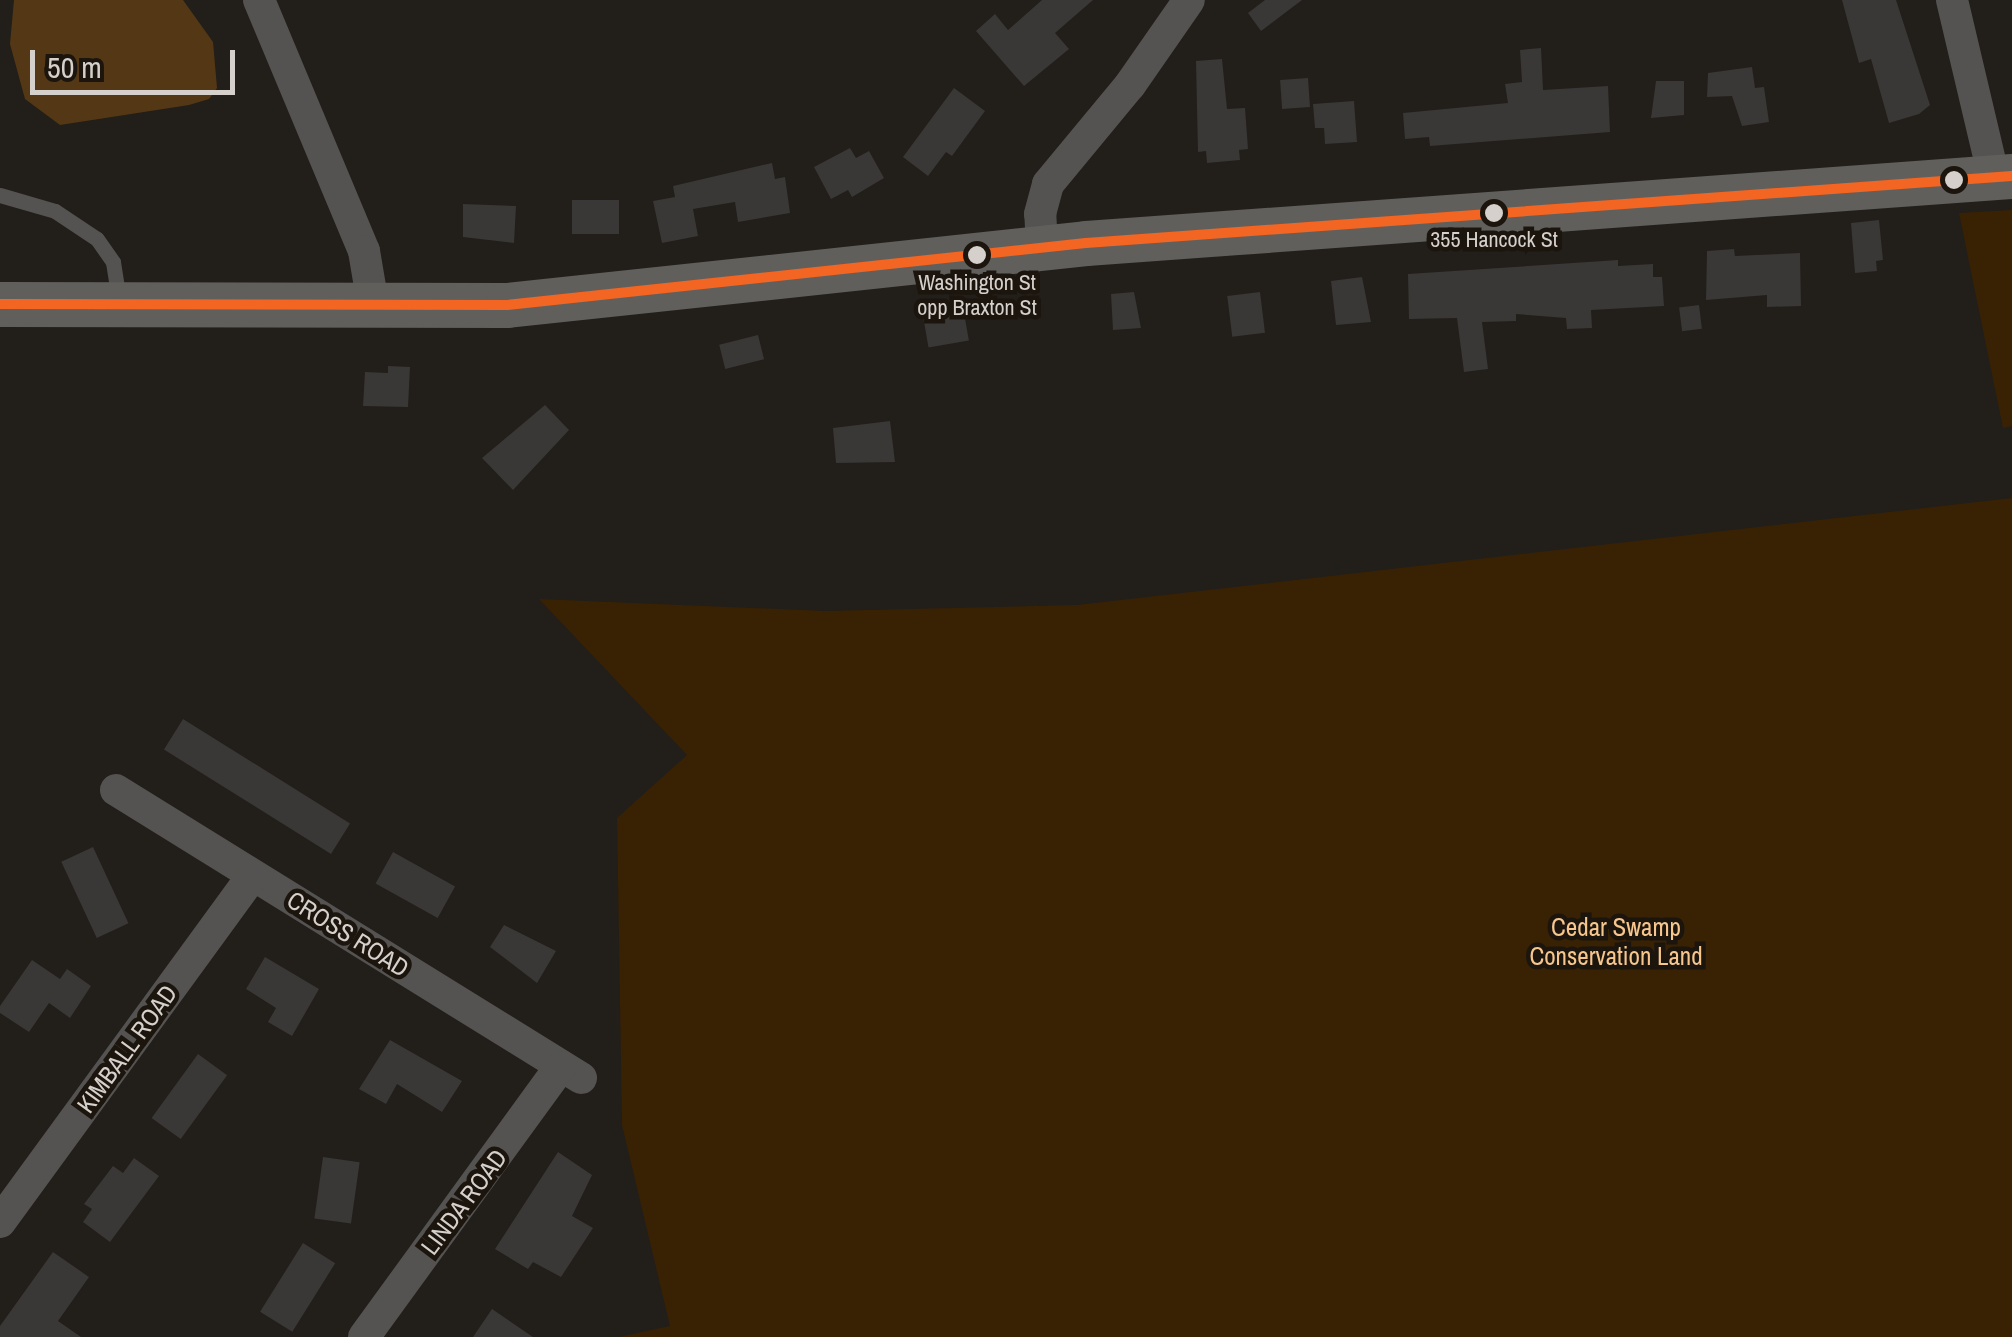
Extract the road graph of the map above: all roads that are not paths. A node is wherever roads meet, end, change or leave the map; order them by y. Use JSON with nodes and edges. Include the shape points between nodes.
{"nodes":[{"id":1,"x":260,"y":0,"type":"edge"},
{"id":2,"x":1189,"y":0,"type":"edge"},
{"id":3,"x":1952,"y":0,"type":"edge"},
{"id":4,"x":2003,"y":177,"type":"edge"},
{"id":5,"x":0,"y":196,"type":"edge"},
{"id":6,"x":1042,"y":247,"type":"junction"},
{"id":7,"x":0,"y":304,"type":"edge"},
{"id":8,"x":119,"y":306,"type":"junction"},
{"id":9,"x":374,"y":310,"type":"junction"},
{"id":10,"x":116,"y":790,"type":"dead end"},
{"id":11,"x":252,"y":875,"type":"junction"},
{"id":12,"x":571,"y":1072,"type":"joint"},
{"id":13,"x":0,"y":1222,"type":"edge"},
{"id":14,"x":364,"y":1337,"type":"edge"}],
"edges":[{"from":1,"to":9,"type":"street","via":[[364,252]]},
{"from":2,"to":6,"type":"street","via":[[1048,184],[1040,214]]},
{"from":3,"to":4,"type":"street"},
{"from":4,"to":6,"type":"main road"},
{"from":5,"to":8,"type":"lane","via":[[55,211],[97,239],[114,262]]},
{"from":6,"to":9,"type":"main road","via":[[684,291]]},
{"from":7,"to":8,"type":"main road"},
{"from":8,"to":9,"type":"main road"},
{"from":10,"to":11,"type":"street","name":"CROSS ROAD"},
{"from":11,"to":12,"type":"street","name":"CROSS ROAD"},
{"from":11,"to":13,"type":"street","name":"KIMBALL ROAD"},
{"from":12,"to":14,"type":"street","name":"LINDA ROAD"}]}
